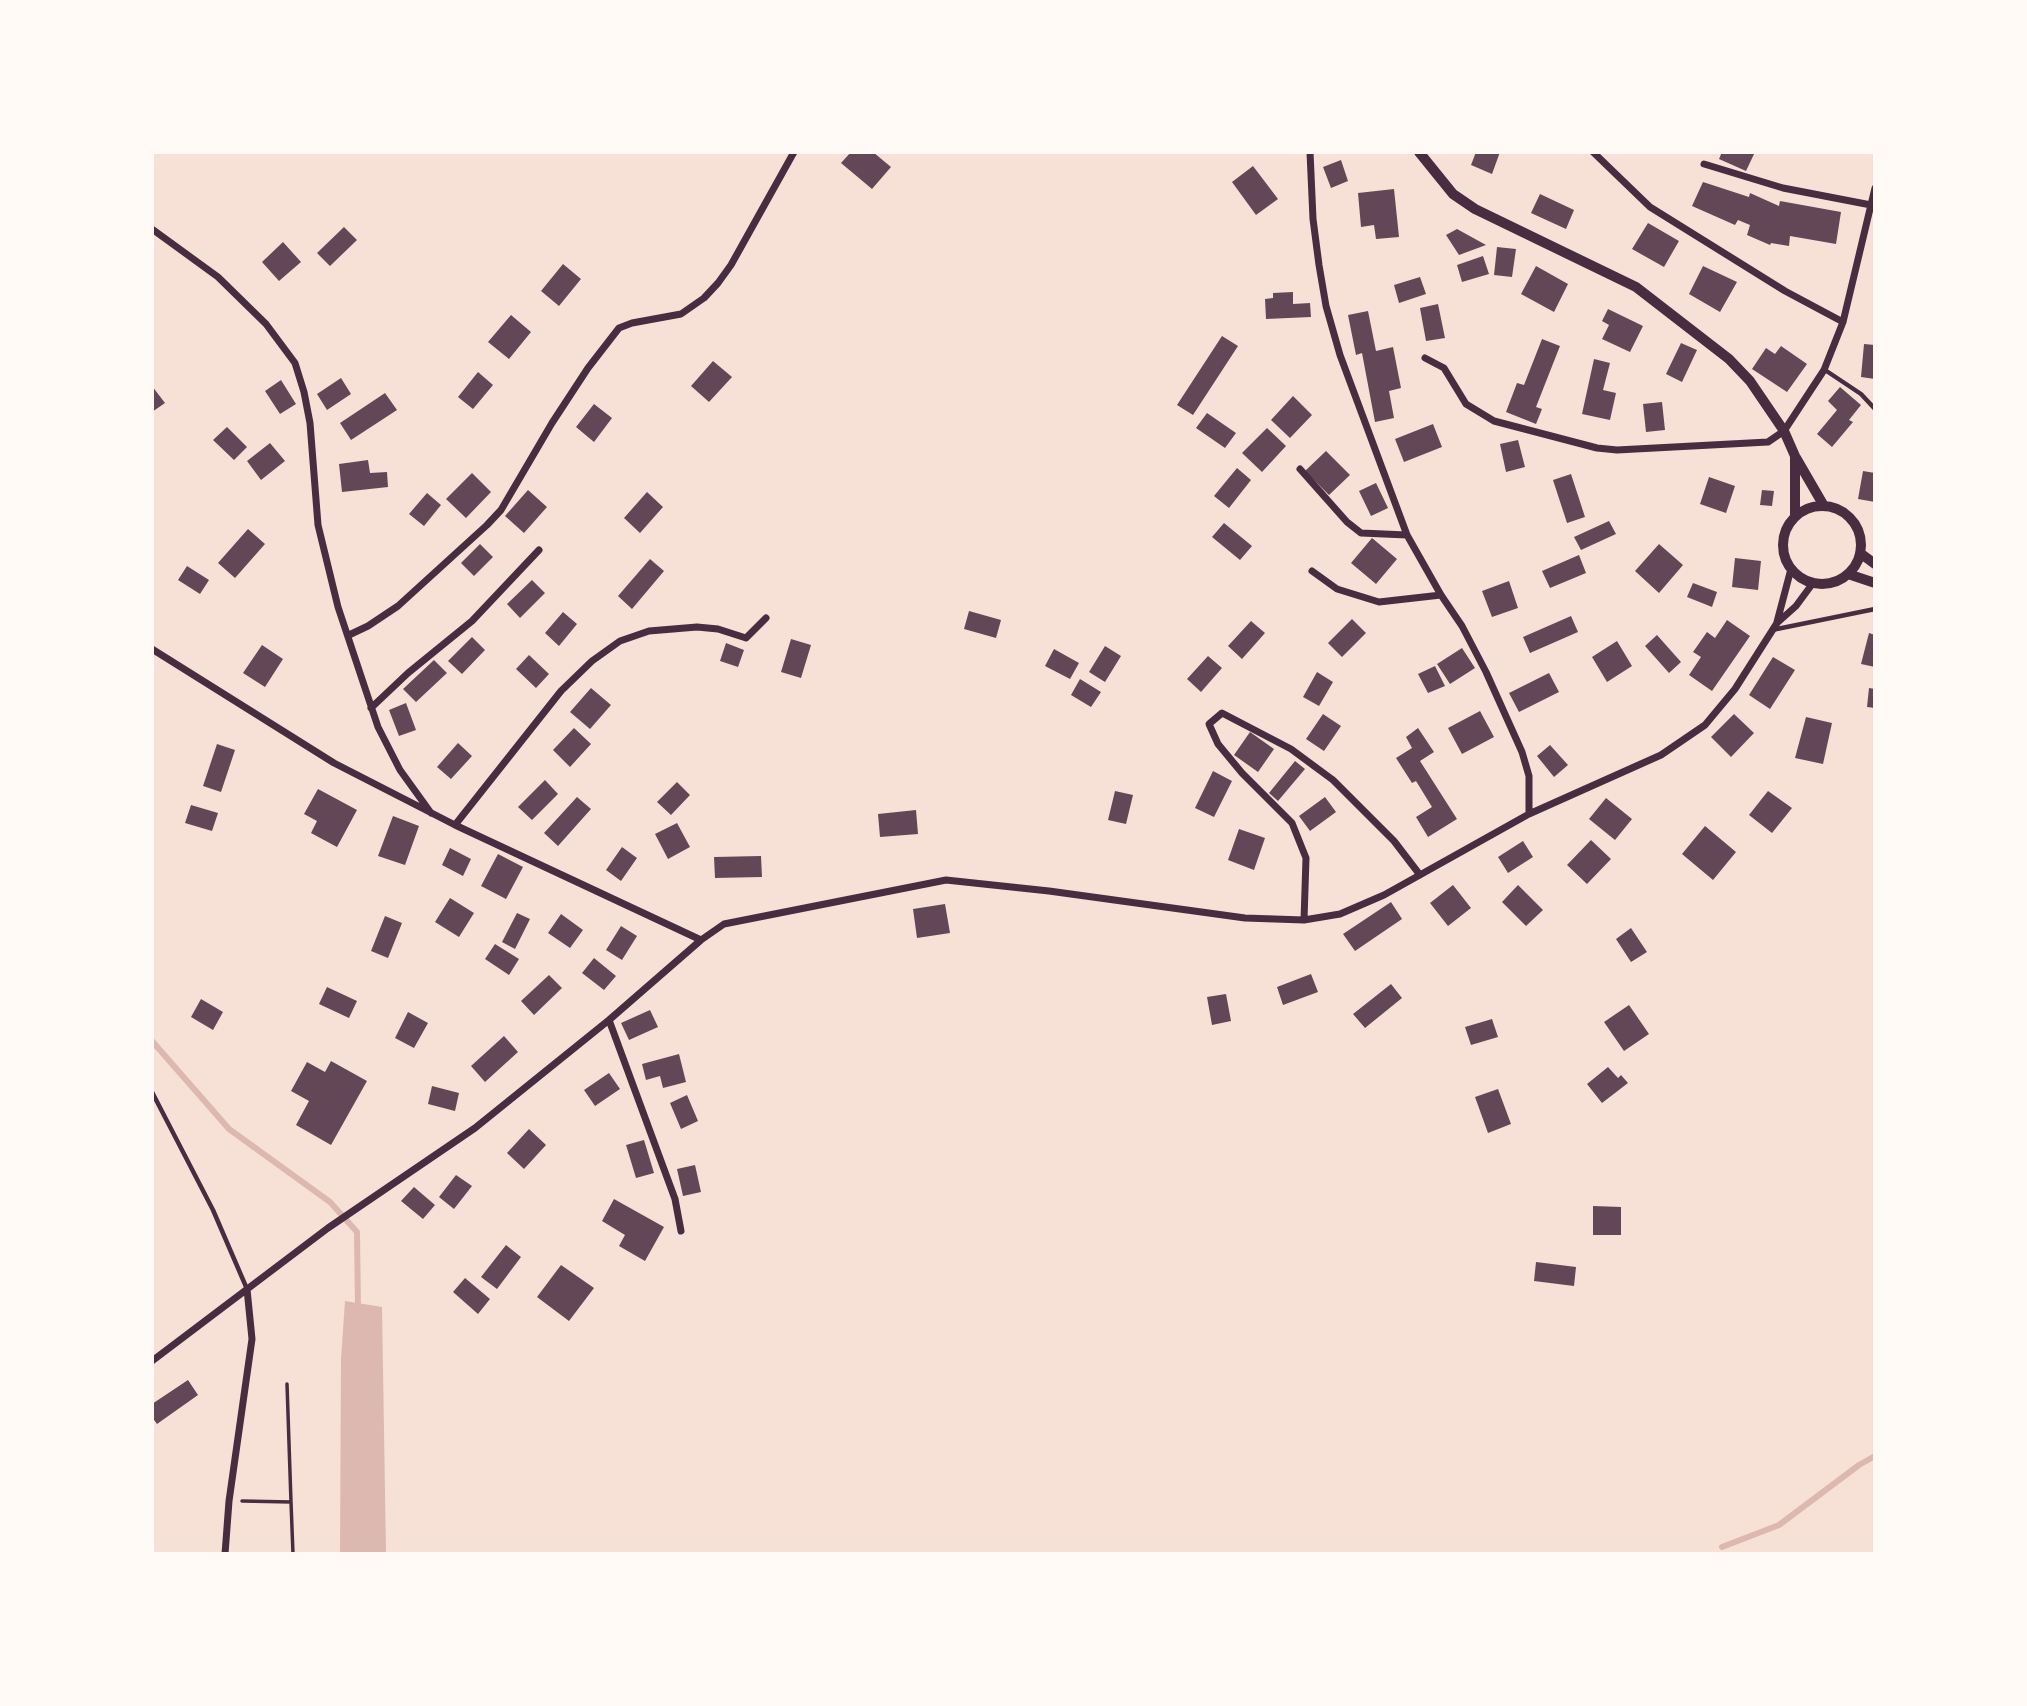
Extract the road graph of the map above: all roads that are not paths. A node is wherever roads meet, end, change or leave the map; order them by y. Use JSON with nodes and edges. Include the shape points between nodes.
{"nodes":[{"id":1,"x":794,"y":152,"type":"edge"},
{"id":2,"x":1310,"y":152,"type":"edge"},
{"id":3,"x":1419,"y":152,"type":"edge"},
{"id":4,"x":1593,"y":152,"type":"edge"},
{"id":5,"x":1704,"y":164,"type":"dead end"},
{"id":6,"x":1875,"y":188,"type":"edge"},
{"id":7,"x":1871,"y":205,"type":"junction"},
{"id":8,"x":152,"y":229,"type":"edge"},
{"id":9,"x":1843,"y":322,"type":"junction"},
{"id":10,"x":1425,"y":358,"type":"dead end"},
{"id":11,"x":1824,"y":370,"type":"junction"},
{"id":12,"x":1875,"y":409,"type":"edge"},
{"id":13,"x":1784,"y":431,"type":"junction"},
{"id":14,"x":1795,"y":456,"type":"junction"},
{"id":15,"x":1300,"y":469,"type":"dead end"},
{"id":16,"x":1824,"y":506,"type":"junction"},
{"id":17,"x":1795,"y":516,"type":"junction"},
{"id":18,"x":1407,"y":535,"type":"junction"},
{"id":19,"x":539,"y":550,"type":"dead end"},
{"id":20,"x":1860,"y":553,"type":"junction"},
{"id":21,"x":1875,"y":564,"type":"edge"},
{"id":22,"x":1791,"y":569,"type":"junction"},
{"id":23,"x":1312,"y":571,"type":"dead end"},
{"id":24,"x":1848,"y":574,"type":"junction"},
{"id":25,"x":1813,"y":583,"type":"junction"},
{"id":26,"x":1875,"y":583,"type":"edge"},
{"id":27,"x":1441,"y":595,"type":"junction"},
{"id":28,"x":1875,"y":609,"type":"edge"},
{"id":29,"x":766,"y":618,"type":"dead end"},
{"id":30,"x":1777,"y":623,"type":"junction"},
{"id":31,"x":1772,"y":631,"type":"junction"},
{"id":32,"x":349,"y":635,"type":"junction"},
{"id":33,"x":152,"y":649,"type":"edge"},
{"id":34,"x":371,"y":708,"type":"junction"},
{"id":35,"x":431,"y":813,"type":"junction"},
{"id":36,"x":1529,"y":814,"type":"junction"},
{"id":37,"x":454,"y":825,"type":"junction"},
{"id":38,"x":1420,"y":875,"type":"junction"},
{"id":39,"x":1304,"y":920,"type":"junction"},
{"id":40,"x":701,"y":940,"type":"junction"},
{"id":41,"x":610,"y":1020,"type":"junction"},
{"id":42,"x":152,"y":1092,"type":"edge"},
{"id":43,"x":681,"y":1231,"type":"dead end"},
{"id":44,"x":247,"y":1289,"type":"junction"},
{"id":45,"x":152,"y":1361,"type":"edge"},
{"id":46,"x":225,"y":1554,"type":"edge"}],
"edges":[{"from":1,"to":32,"type":"street","via":[[718,283],[681,314],[619,328],[552,423],[501,510],[398,606]]},
{"from":2,"to":18,"type":"street","via":[[1313,219],[1326,306]]},
{"from":3,"to":13,"type":"street","via":[[1453,194],[1475,209],[1636,287],[1690,327],[1750,382]]},
{"from":4,"to":9,"type":"street","via":[[1650,207],[1785,292]]},
{"from":5,"to":7,"type":"street","via":[[1783,188]]},
{"from":6,"to":7,"type":"street"},
{"from":7,"to":9,"type":"street"},
{"from":8,"to":32,"type":"street","via":[[218,277],[266,324],[295,363],[310,423],[318,524]]},
{"from":9,"to":11,"type":"street"},
{"from":10,"to":13,"type":"street","via":[[1444,368],[1465,404],[1494,421],[1597,448],[1768,442]]},
{"from":11,"to":12,"type":"lane"},
{"from":11,"to":13,"type":"street"},
{"from":13,"to":14,"type":"street"},
{"from":14,"to":16,"type":"street"},
{"from":14,"to":17,"type":"street"},
{"from":15,"to":18,"type":"street","via":[[1361,533]]},
{"from":16,"to":17,"type":"street"},
{"from":16,"to":20,"type":"street","via":[[1853,521]]},
{"from":17,"to":22,"type":"street","via":[[1785,532],[1784,551]]},
{"from":18,"to":27,"type":"street"},
{"from":19,"to":34,"type":"street","via":[[471,621]]},
{"from":20,"to":21,"type":"street"},
{"from":20,"to":24,"type":"street"},
{"from":22,"to":25,"type":"street"},
{"from":22,"to":30,"type":"street"},
{"from":23,"to":27,"type":"street","via":[[1337,589],[1379,602]]},
{"from":24,"to":25,"type":"street","via":[[1837,581]]},
{"from":24,"to":26,"type":"street"},
{"from":25,"to":30,"type":"street"},
{"from":27,"to":36,"type":"street","via":[[1486,672],[1522,752],[1529,775]]},
{"from":28,"to":31,"type":"lane"},
{"from":29,"to":37,"type":"street","via":[[746,638],[697,627],[649,631],[620,641],[561,691]]},
{"from":30,"to":31,"type":"street"},
{"from":31,"to":36,"type":"street","via":[[1735,689],[1705,725],[1661,755]]},
{"from":32,"to":34,"type":"street"},
{"from":33,"to":35,"type":"street","via":[[334,763]]},
{"from":34,"to":35,"type":"street","via":[[400,770]]},
{"from":35,"to":37,"type":"street"},
{"from":36,"to":38,"type":"street"},
{"from":37,"to":40,"type":"street"},
{"from":38,"to":39,"type":"street","via":[[1340,914]]},
{"from":38,"to":39,"type":"street","via":[[1394,841],[1334,780],[1291,749],[1222,713],[1209,724],[1218,744],[1292,823],[1306,858]]},
{"from":39,"to":40,"type":"street","via":[[1245,918],[946,880],[724,924]]},
{"from":40,"to":41,"type":"street"},
{"from":41,"to":43,"type":"street","via":[[675,1199]]},
{"from":41,"to":44,"type":"street","via":[[475,1128]]},
{"from":42,"to":44,"type":"lane","via":[[213,1210]]},
{"from":44,"to":45,"type":"street"},
{"from":44,"to":46,"type":"street","via":[[252,1339]]}]}
